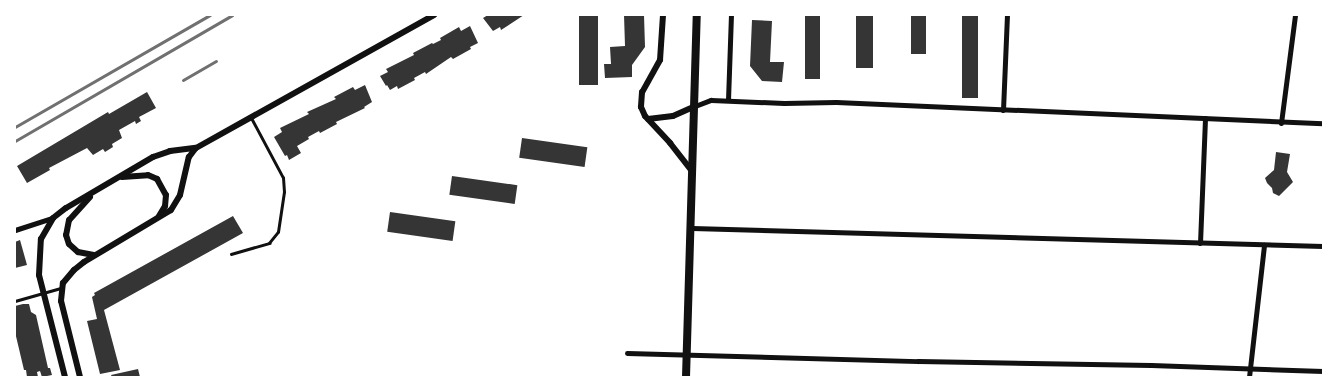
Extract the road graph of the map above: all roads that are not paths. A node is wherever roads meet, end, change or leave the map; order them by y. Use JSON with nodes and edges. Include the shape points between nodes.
{"nodes":[{"id":1,"x":434,"y":15,"type":"edge"},
{"id":2,"x":663,"y":15,"type":"edge"},
{"id":3,"x":697,"y":15,"type":"edge"},
{"id":4,"x":731,"y":15,"type":"edge"},
{"id":5,"x":1007,"y":15,"type":"edge"},
{"id":6,"x":1295,"y":15,"type":"edge"},
{"id":7,"x":728,"y":100,"type":"junction"},
{"id":8,"x":695,"y":106,"type":"junction"},
{"id":9,"x":1002,"y":110,"type":"junction"},
{"id":10,"x":251,"y":118,"type":"junction"},
{"id":11,"x":1205,"y":118,"type":"junction"},
{"id":12,"x":648,"y":120,"type":"junction"},
{"id":13,"x":1282,"y":123,"type":"junction"},
{"id":14,"x":1323,"y":123,"type":"edge"},
{"id":15,"x":196,"y":148,"type":"junction"},
{"id":16,"x":693,"y":172,"type":"junction"},
{"id":17,"x":120,"y":177,"type":"junction"},
{"id":18,"x":95,"y":191,"type":"junction"},
{"id":19,"x":53,"y":218,"type":"junction"},
{"id":20,"x":157,"y":219,"type":"junction"},
{"id":21,"x":692,"y":228,"type":"junction"},
{"id":22,"x":15,"y":230,"type":"edge"},
{"id":23,"x":1200,"y":243,"type":"junction"},
{"id":24,"x":1264,"y":245,"type":"junction"},
{"id":25,"x":1323,"y":246,"type":"edge"},
{"id":26,"x":98,"y":254,"type":"junction"},
{"id":27,"x":231,"y":254,"type":"dead end"},
{"id":28,"x":62,"y":288,"type":"junction"},
{"id":29,"x":42,"y":294,"type":"junction"},
{"id":30,"x":15,"y":300,"type":"edge"},
{"id":31,"x":626,"y":353,"type":"dead end"},
{"id":32,"x":686,"y":355,"type":"junction"},
{"id":33,"x":1250,"y":370,"type":"junction"},
{"id":34,"x":1323,"y":371,"type":"edge"},
{"id":35,"x":64,"y":377,"type":"edge"},
{"id":36,"x":80,"y":377,"type":"edge"},
{"id":37,"x":686,"y":377,"type":"edge"},
{"id":38,"x":1249,"y":377,"type":"edge"}],
"edges":[{"from":1,"to":10,"type":"street"},
{"from":2,"to":12,"type":"street","via":[[660,60],[641,97],[641,107]]},
{"from":3,"to":8,"type":"main road"},
{"from":4,"to":7,"type":"street"},
{"from":5,"to":9,"type":"street"},
{"from":6,"to":13,"type":"street"},
{"from":7,"to":8,"type":"street","via":[[707,101]]},
{"from":7,"to":9,"type":"street"},
{"from":8,"to":12,"type":"street","via":[[673,116]]},
{"from":8,"to":16,"type":"main road"},
{"from":9,"to":11,"type":"street"},
{"from":10,"to":15,"type":"street"},
{"from":10,"to":27,"type":"lane","via":[[283,178],[284,192],[278,232],[269,243]]},
{"from":11,"to":13,"type":"street"},
{"from":11,"to":23,"type":"street"},
{"from":12,"to":16,"type":"street"},
{"from":13,"to":14,"type":"street"},
{"from":15,"to":17,"type":"street","via":[[162,154]]},
{"from":15,"to":20,"type":"street","via":[[187,163],[175,206]]},
{"from":16,"to":21,"type":"main road"},
{"from":17,"to":18,"type":"street"},
{"from":17,"to":20,"type":"street","via":[[148,175],[161,184],[166,201]]},
{"from":18,"to":19,"type":"street"},
{"from":18,"to":26,"type":"street","via":[[69,220],[66,236],[78,252],[89,256]]},
{"from":19,"to":22,"type":"street"},
{"from":19,"to":29,"type":"street","via":[[41,239]]},
{"from":20,"to":26,"type":"street"},
{"from":21,"to":23,"type":"street"},
{"from":21,"to":32,"type":"main road"},
{"from":23,"to":24,"type":"street"},
{"from":24,"to":25,"type":"street"},
{"from":24,"to":33,"type":"street"},
{"from":26,"to":28,"type":"street","via":[[74,270]]},
{"from":28,"to":29,"type":"lane"},
{"from":28,"to":36,"type":"street","via":[[61,301]]},
{"from":29,"to":30,"type":"lane"},
{"from":29,"to":35,"type":"street"},
{"from":31,"to":32,"type":"street"},
{"from":32,"to":33,"type":"street","via":[[1151,364]]},
{"from":32,"to":37,"type":"main road"},
{"from":33,"to":34,"type":"street"},
{"from":33,"to":38,"type":"street"}]}
